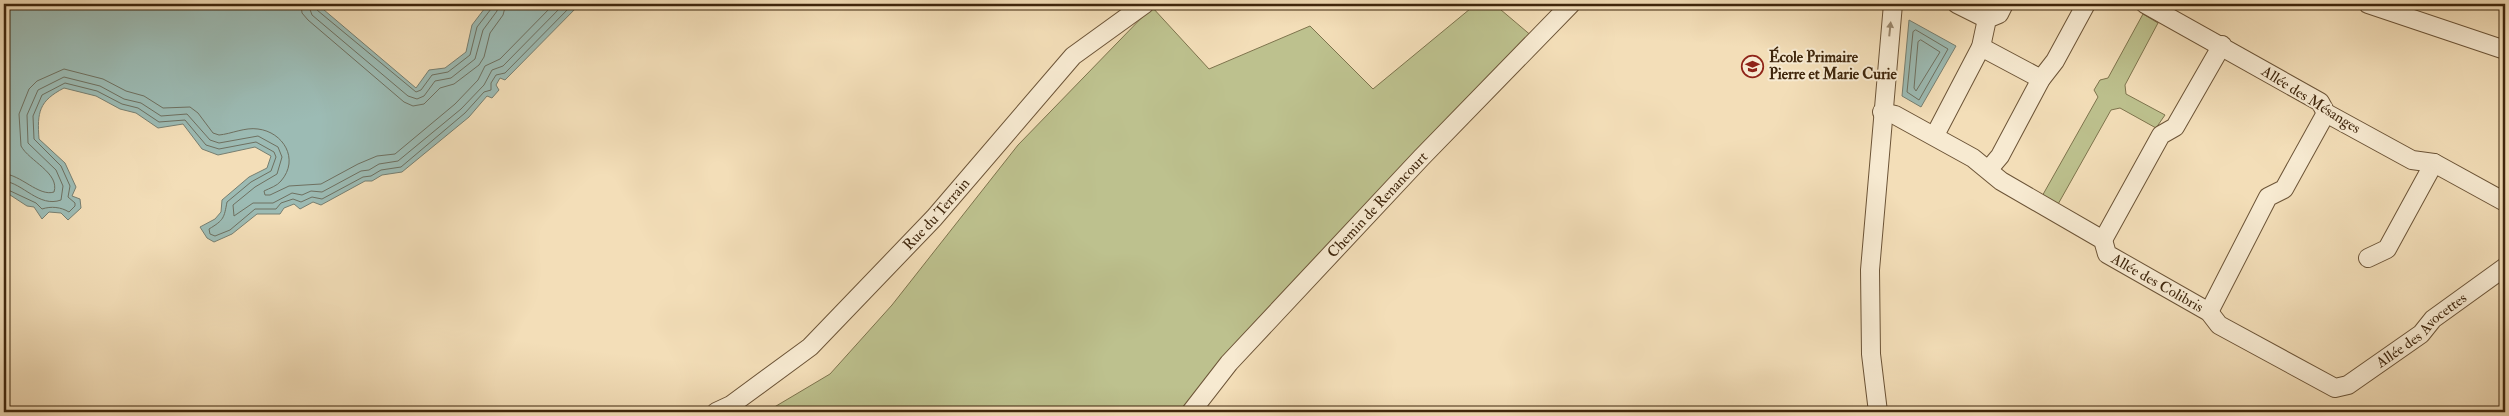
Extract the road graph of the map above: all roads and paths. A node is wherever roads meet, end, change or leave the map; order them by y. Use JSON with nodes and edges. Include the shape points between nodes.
{"nodes":[{"id":1,"x":1145,"y":4,"type":"edge"},
{"id":2,"x":1571,"y":4,"type":"edge"},
{"id":3,"x":1893,"y":4,"type":"edge"},
{"id":4,"x":1957,"y":4,"type":"edge"},
{"id":5,"x":2004,"y":4,"type":"edge"},
{"id":6,"x":2086,"y":4,"type":"edge"},
{"id":7,"x":2145,"y":4,"type":"edge"},
{"id":8,"x":2368,"y":4,"type":"edge"},
{"id":9,"x":1987,"y":20,"type":"junction"},
{"id":10,"x":2222,"y":45,"type":"junction"},
{"id":11,"x":1981,"y":47,"type":"junction"},
{"id":12,"x":2505,"y":50,"type":"edge"},
{"id":13,"x":2040,"y":79,"type":"junction"},
{"id":14,"x":1882,"y":112,"type":"junction"},
{"id":15,"x":2326,"y":113,"type":"junction"},
{"id":16,"x":1935,"y":135,"type":"junction"},
{"id":17,"x":2434,"y":163,"type":"junction"},
{"id":18,"x":1989,"y":169,"type":"junction"},
{"id":19,"x":2505,"y":202,"type":"edge"},
{"id":20,"x":2103,"y":240,"type":"junction"},
{"id":21,"x":2368,"y":258,"type":"dead end"},
{"id":22,"x":2505,"y":267,"type":"edge"},
{"id":23,"x":2209,"y":312,"type":"junction"},
{"id":24,"x":2335,"y":388,"type":"joint"},
{"id":25,"x":716,"y":412,"type":"edge"},
{"id":26,"x":1191,"y":412,"type":"edge"},
{"id":27,"x":1878,"y":412,"type":"edge"}],
"edges":[{"from":1,"to":25,"type":"street","name":"Rue du Terrain","via":[[1073,56],[934,218],[810,347],[731,405]]},
{"from":2,"to":26,"type":"street","name":"Chemin de Renancourt","via":[[1229,363]]},
{"from":14,"to":3,"type":"street","one_way":true},
{"from":4,"to":9,"type":"street"},
{"from":5,"to":9,"type":"street","via":[[1999,14]]},
{"from":6,"to":13,"type":"street","via":[[2054,61]]},
{"from":7,"to":10,"type":"street","name":"Allée des Mésanges"},
{"from":8,"to":12,"type":"street"},
{"from":9,"to":11,"type":"street"},
{"from":10,"to":15,"type":"street","name":"Allée des Mésanges","via":[[2320,102]]},
{"from":10,"to":20,"type":"street","via":[[2175,126],[2161,135]]},
{"from":11,"to":13,"type":"street"},
{"from":11,"to":16,"type":"street"},
{"from":13,"to":18,"type":"street","via":[[2000,156]]},
{"from":14,"to":16,"type":"street","name":"Allée des Colibris"},
{"from":14,"to":27,"type":"street","via":[[1870,270],[1871,354]]},
{"from":15,"to":17,"type":"street","name":"Allée des Mésanges","via":[[2412,160]]},
{"from":15,"to":23,"type":"street","via":[[2284,189],[2268,197]]},
{"from":16,"to":18,"type":"street","name":"Allée des Colibris"},
{"from":17,"to":19,"type":"street","name":"Allée des Mésanges"},
{"from":17,"to":21,"type":"street","via":[[2387,249]]},
{"from":18,"to":20,"type":"street","name":"Allée des Colibris","via":[[2001,181]]},
{"from":20,"to":23,"type":"street","name":"Allée des Colibris","via":[[2107,254]]},
{"from":22,"to":24,"type":"street","name":"Allée des Avocettes","via":[[2433,319],[2421,334],[2348,385]]},
{"from":23,"to":24,"type":"street","name":"Allée des Colibris","via":[[2219,325]]}]}
